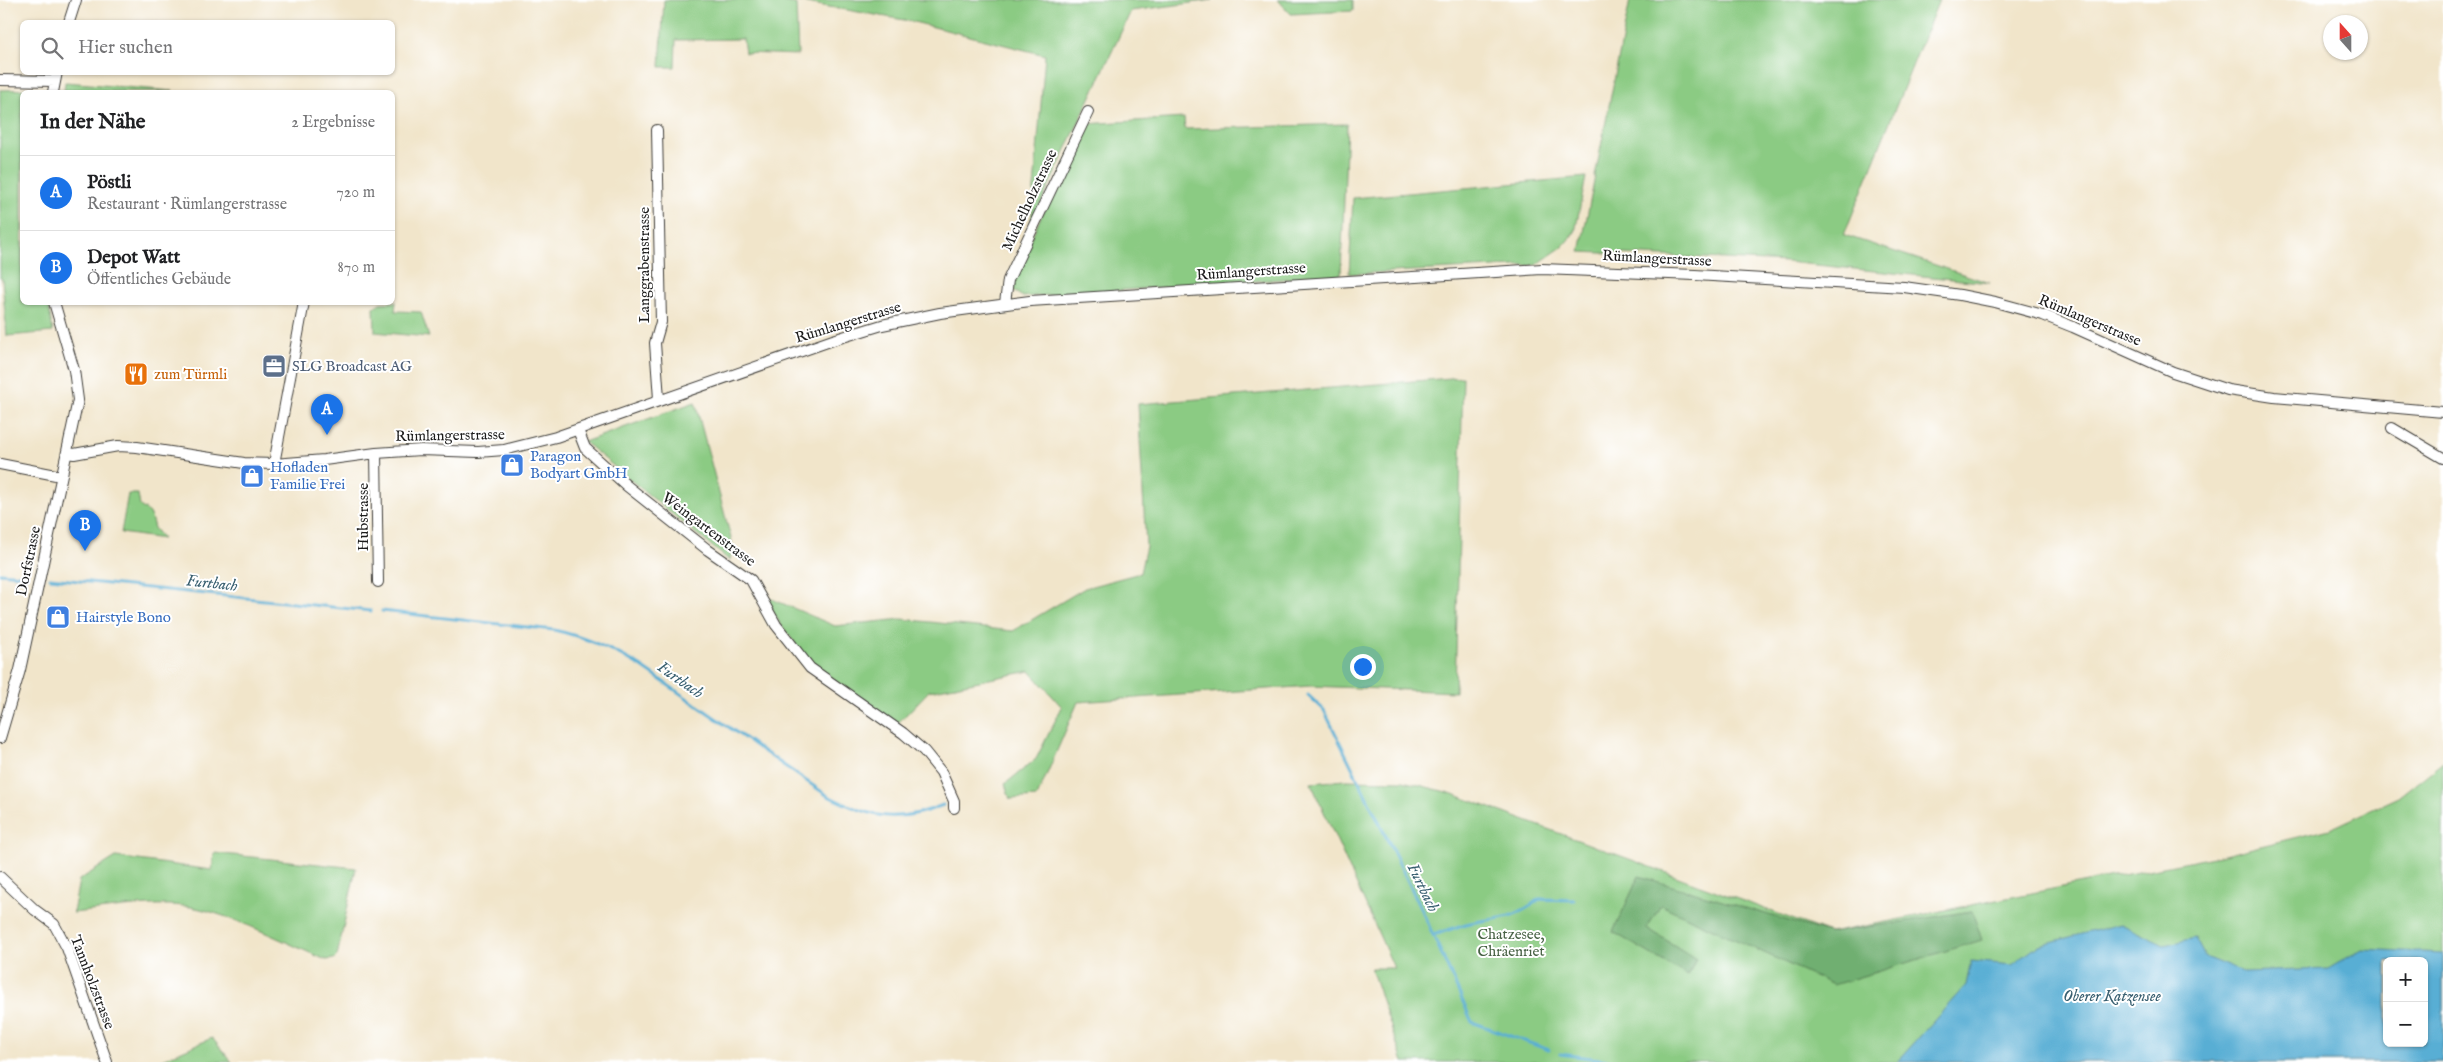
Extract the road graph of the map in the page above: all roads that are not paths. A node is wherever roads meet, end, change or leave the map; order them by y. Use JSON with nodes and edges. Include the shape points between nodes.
{"nodes":[{"id":1,"x":76,"y":0,"type":"edge"},
{"id":2,"x":70,"y":20,"type":"edge"},
{"id":3,"x":56,"y":77,"type":"edge"},
{"id":4,"x":0,"y":80,"type":"edge"},
{"id":5,"x":53,"y":90,"type":"edge"},
{"id":6,"x":1088,"y":112,"type":"dead end"},
{"id":7,"x":657,"y":130,"type":"dead end"},
{"id":8,"x":1005,"y":303,"type":"junction"},
{"id":9,"x":55,"y":305,"type":"edge"},
{"id":10,"x":303,"y":305,"type":"edge"},
{"id":11,"x":659,"y":399,"type":"junction"},
{"id":12,"x":2443,"y":412,"type":"edge"},
{"id":13,"x":2392,"y":428,"type":"dead end"},
{"id":14,"x":578,"y":430,"type":"junction"},
{"id":15,"x":68,"y":452,"type":"junction"},
{"id":16,"x":376,"y":453,"type":"junction"},
{"id":17,"x":2443,"y":458,"type":"edge"},
{"id":18,"x":0,"y":464,"type":"edge"},
{"id":19,"x":274,"y":464,"type":"junction"},
{"id":20,"x":61,"y":476,"type":"junction"},
{"id":21,"x":378,"y":582,"type":"dead end"},
{"id":22,"x":0,"y":738,"type":"edge"},
{"id":23,"x":954,"y":808,"type":"dead end"},
{"id":24,"x":0,"y":877,"type":"edge"},
{"id":25,"x":107,"y":1062,"type":"edge"}],
"edges":[{"from":1,"to":2,"type":"street"},
{"from":3,"to":4,"type":"street"},
{"from":3,"to":5,"type":"street"},
{"from":6,"to":8,"type":"street","name":"Michelholzstrasse","via":[[1008,280]]},
{"from":7,"to":11,"type":"street","name":"Langgrabenstrasse","via":[[661,322],[654,343]]},
{"from":8,"to":11,"type":"street","name":"Rümlangerstrasse","via":[[882,325]]},
{"from":8,"to":12,"type":"street","name":"Rümlangerstrasse","via":[[1542,269],[1904,287],[1995,302],[2043,315],[2173,372],[2228,390],[2274,398]]},
{"from":9,"to":15,"type":"street","name":"Dorfstrasse","via":[[74,370],[78,400]]},
{"from":10,"to":19,"type":"street"},
{"from":11,"to":14,"type":"street","name":"Rümlangerstrasse"},
{"from":13,"to":17,"type":"street"},
{"from":14,"to":16,"type":"street","name":"Rümlangerstrasse","via":[[504,450]]},
{"from":14,"to":23,"type":"street","name":"Weingartenstrasse","via":[[585,448],[628,486],[751,580],[776,625],[810,668],[924,751],[941,772]]},
{"from":15,"to":19,"type":"street","name":"Rümlangerstrasse","via":[[137,447],[244,463]]},
{"from":15,"to":20,"type":"street","name":"Dorfstrasse"},
{"from":16,"to":19,"type":"street","name":"Rümlangerstrasse"},
{"from":16,"to":21,"type":"street","name":"Hubstrasse"},
{"from":18,"to":20,"type":"street"},
{"from":20,"to":22,"type":"street","name":"Dorfstrasse","via":[[20,670]]},
{"from":24,"to":25,"type":"street","name":"Tannholzstrasse","via":[[54,924],[67,948]]}]}
